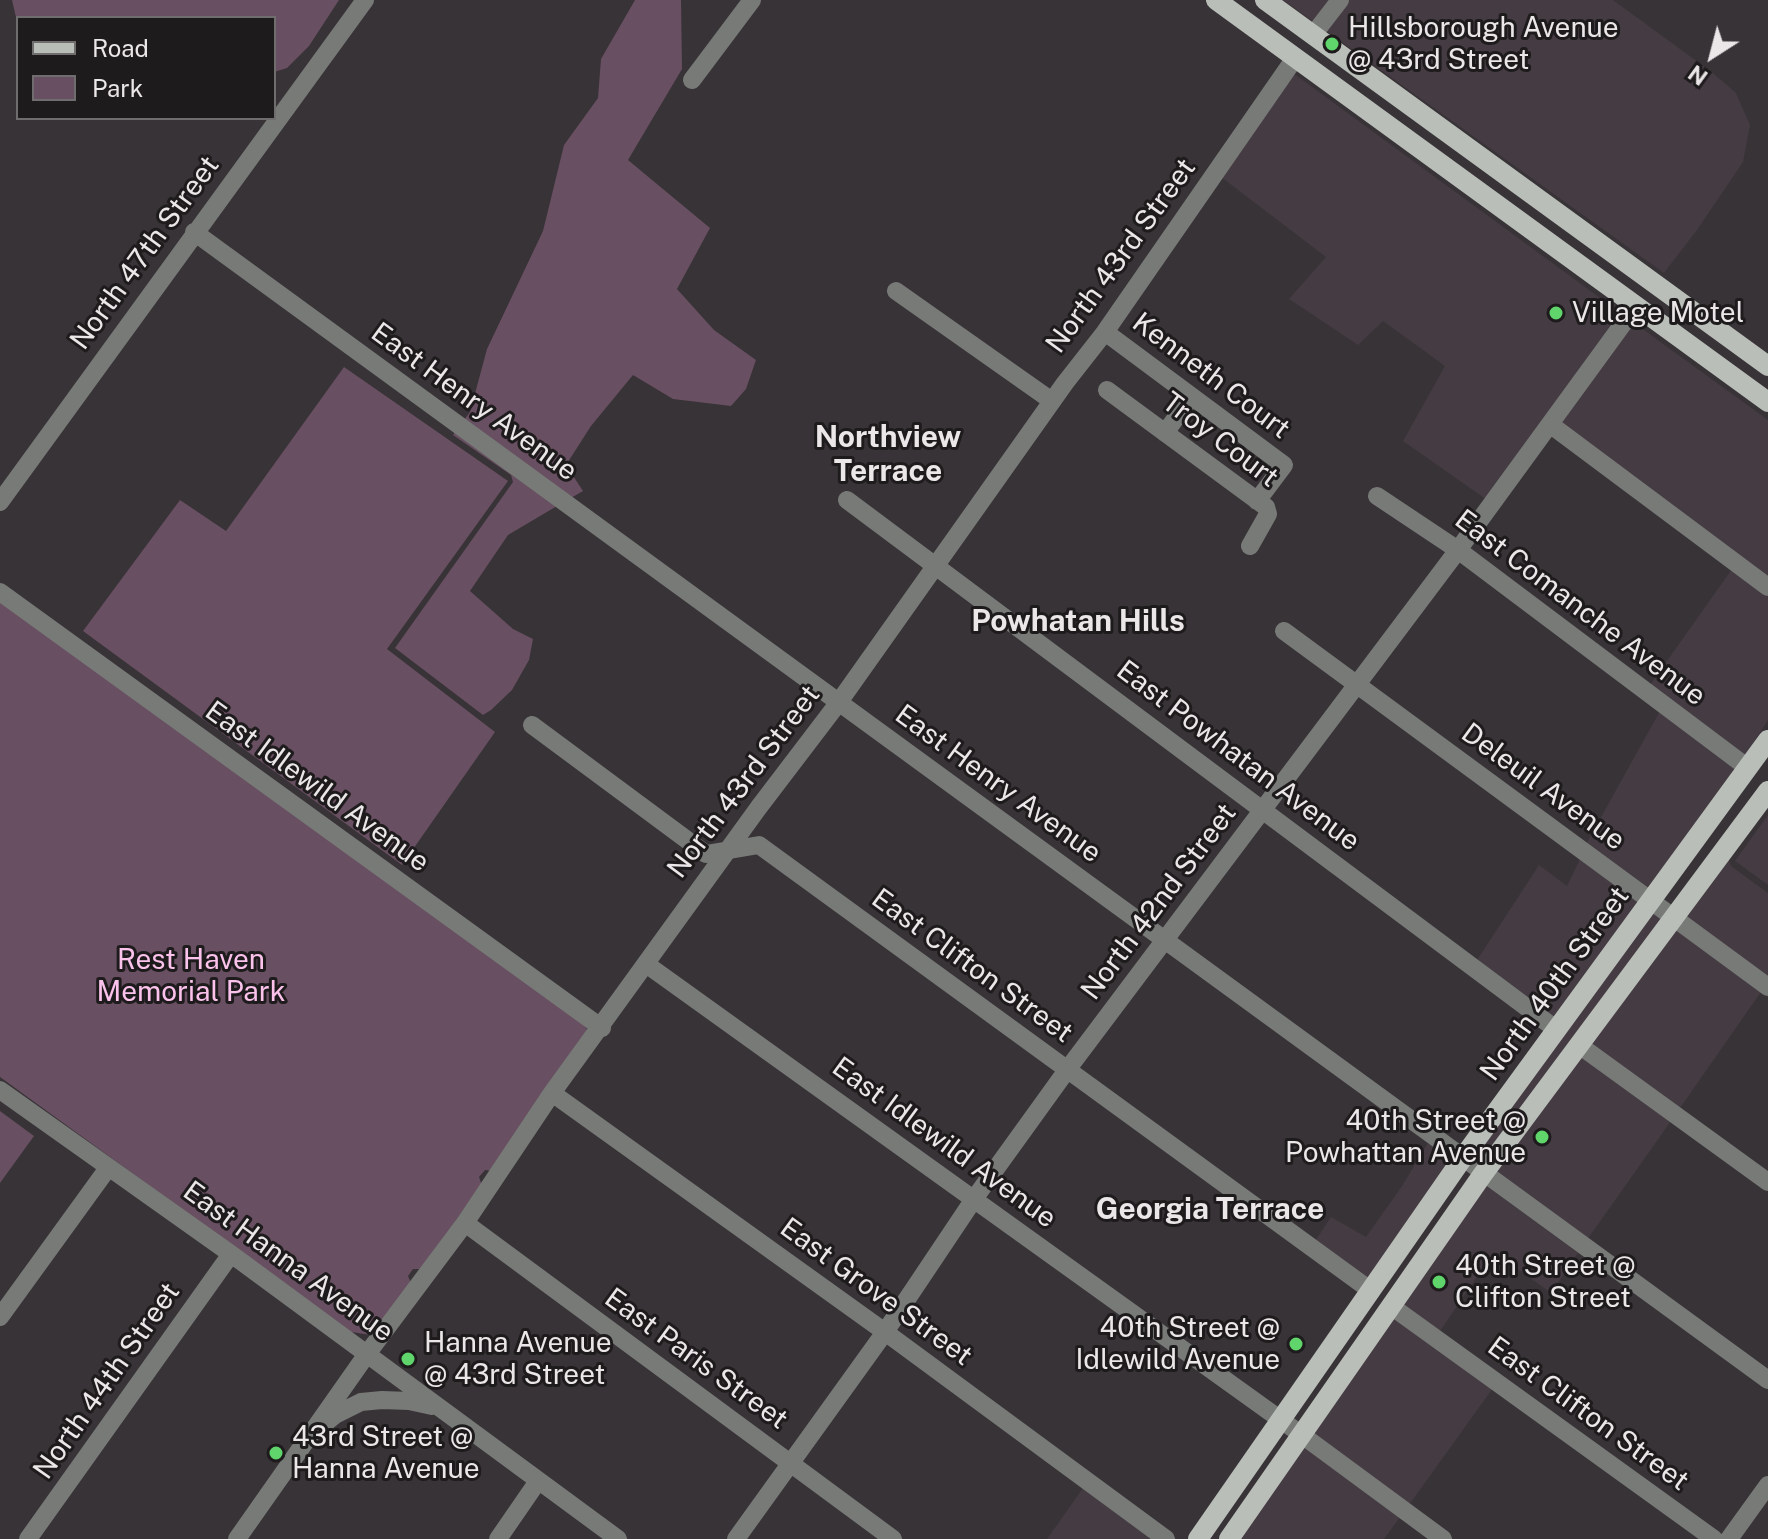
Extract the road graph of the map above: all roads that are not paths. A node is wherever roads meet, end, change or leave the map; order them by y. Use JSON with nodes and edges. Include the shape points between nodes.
{"nodes":[{"id":1,"x":365,"y":0,"type":"edge"},
{"id":2,"x":752,"y":0,"type":"edge"},
{"id":3,"x":1216,"y":0,"type":"edge"},
{"id":4,"x":1265,"y":0,"type":"edge"},
{"id":5,"x":1340,"y":0,"type":"edge"},
{"id":6,"x":1260,"y":32,"type":"junction"},
{"id":7,"x":1313,"y":35,"type":"junction"},
{"id":8,"x":1295,"y":58,"type":"junction"},
{"id":9,"x":1350,"y":62,"type":"junction"},
{"id":10,"x":692,"y":80,"type":"dead end"},
{"id":11,"x":194,"y":232,"type":"junction"},
{"id":12,"x":896,"y":291,"type":"dead end"},
{"id":13,"x":1636,"y":306,"type":"junction"},
{"id":14,"x":1105,"y":332,"type":"junction"},
{"id":15,"x":1768,"y":366,"type":"edge"},
{"id":16,"x":1107,"y":390,"type":"dead end"},
{"id":17,"x":1191,"y":397,"type":"junction"},
{"id":18,"x":1052,"y":401,"type":"junction"},
{"id":19,"x":1768,"y":402,"type":"edge"},
{"id":20,"x":1551,"y":425,"type":"junction"},
{"id":21,"x":1165,"y":433,"type":"junction"},
{"id":22,"x":1377,"y":496,"type":"dead end"},
{"id":23,"x":847,"y":500,"type":"dead end"},
{"id":24,"x":1257,"y":501,"type":"junction"},
{"id":25,"x":0,"y":502,"type":"edge"},
{"id":26,"x":1250,"y":546,"type":"dead end"},
{"id":27,"x":1458,"y":550,"type":"junction"},
{"id":28,"x":936,"y":567,"type":"junction"},
{"id":29,"x":1768,"y":587,"type":"edge"},
{"id":30,"x":0,"y":592,"type":"edge"},
{"id":31,"x":1284,"y":631,"type":"dead end"},
{"id":32,"x":1357,"y":685,"type":"junction"},
{"id":33,"x":839,"y":702,"type":"junction"},
{"id":34,"x":532,"y":725,"type":"dead end"},
{"id":35,"x":1768,"y":740,"type":"edge"},
{"id":36,"x":1748,"y":768,"type":"junction"},
{"id":37,"x":1768,"y":791,"type":"edge"},
{"id":38,"x":1263,"y":809,"type":"junction"},
{"id":39,"x":730,"y":848,"type":"junction"},
{"id":40,"x":1650,"y":901,"type":"junction"},
{"id":41,"x":1673,"y":918,"type":"junction"},
{"id":42,"x":1165,"y":941,"type":"junction"},
{"id":43,"x":646,"y":964,"type":"junction"},
{"id":44,"x":1768,"y":987,"type":"edge"},
{"id":45,"x":602,"y":1028,"type":"junction"},
{"id":46,"x":1557,"y":1030,"type":"junction"},
{"id":47,"x":1579,"y":1045,"type":"junction"},
{"id":48,"x":1067,"y":1070,"type":"junction"},
{"id":49,"x":0,"y":1090,"type":"edge"},
{"id":50,"x":552,"y":1093,"type":"junction"},
{"id":51,"x":1462,"y":1159,"type":"junction"},
{"id":52,"x":108,"y":1168,"type":"junction"},
{"id":53,"x":1483,"y":1174,"type":"junction"},
{"id":54,"x":1768,"y":1182,"type":"edge"},
{"id":55,"x":974,"y":1199,"type":"junction"},
{"id":56,"x":465,"y":1223,"type":"junction"},
{"id":57,"x":231,"y":1254,"type":"junction"},
{"id":58,"x":1370,"y":1290,"type":"junction"},
{"id":59,"x":1391,"y":1306,"type":"junction"},
{"id":60,"x":0,"y":1317,"type":"edge"},
{"id":61,"x":885,"y":1332,"type":"junction"},
{"id":62,"x":367,"y":1354,"type":"junction"},
{"id":63,"x":1768,"y":1380,"type":"edge"},
{"id":64,"x":440,"y":1408,"type":"junction"},
{"id":65,"x":1282,"y":1421,"type":"junction"},
{"id":66,"x":1302,"y":1435,"type":"junction"},
{"id":67,"x":310,"y":1436,"type":"junction"},
{"id":68,"x":790,"y":1464,"type":"junction"},
{"id":69,"x":538,"y":1481,"type":"junction"},
{"id":70,"x":1768,"y":1485,"type":"edge"},
{"id":71,"x":28,"y":1539,"type":"edge"},
{"id":72,"x":237,"y":1539,"type":"edge"},
{"id":73,"x":498,"y":1539,"type":"edge"},
{"id":74,"x":618,"y":1539,"type":"edge"},
{"id":75,"x":736,"y":1539,"type":"edge"},
{"id":76,"x":893,"y":1539,"type":"edge"},
{"id":77,"x":1166,"y":1539,"type":"edge"},
{"id":78,"x":1198,"y":1539,"type":"edge"},
{"id":79,"x":1229,"y":1539,"type":"edge"},
{"id":80,"x":1443,"y":1539,"type":"edge"},
{"id":81,"x":1714,"y":1539,"type":"edge"},
{"id":82,"x":1729,"y":1539,"type":"edge"}],
"edges":[{"from":1,"to":11,"type":"street","name":"North 47th Street"},
{"from":2,"to":10,"type":"street"},
{"from":3,"to":6,"type":"main road"},
{"from":4,"to":7,"type":"main road"},
{"from":5,"to":7,"type":"street"},
{"from":6,"to":7,"type":"main road","via":[[1276,29],[1294,42]]},
{"from":6,"to":8,"type":"main road"},
{"from":7,"to":9,"type":"main road"},
{"from":8,"to":9,"type":"main road","via":[[1310,54],[1327,66]]},
{"from":8,"to":13,"type":"main road"},
{"from":8,"to":14,"type":"street","name":"North 43rd Street"},
{"from":9,"to":15,"type":"main road"},
{"from":11,"to":25,"type":"street","name":"North 47th Street"},
{"from":11,"to":33,"type":"street","name":"East Henry Avenue"},
{"from":12,"to":18,"type":"street"},
{"from":13,"to":19,"type":"main road"},
{"from":13,"to":20,"type":"street","name":"North 42nd Street"},
{"from":14,"to":17,"type":"street","name":"Kenneth Court"},
{"from":14,"to":18,"type":"street","name":"North 43rd Street"},
{"from":16,"to":21,"type":"street","name":"Troy Court"},
{"from":17,"to":21,"type":"street"},
{"from":17,"to":24,"type":"street","name":"Kenneth Court","via":[[1284,465]]},
{"from":18,"to":28,"type":"street","name":"North 43rd Street"},
{"from":20,"to":27,"type":"street","name":"North 42nd Street"},
{"from":20,"to":29,"type":"street"},
{"from":21,"to":24,"type":"street","name":"Troy Court"},
{"from":22,"to":27,"type":"street","name":"East Comanche Avenue"},
{"from":23,"to":28,"type":"street","name":"East Powhatan Avenue"},
{"from":24,"to":26,"type":"street","name":"Troy Court","via":[[1268,514]]},
{"from":27,"to":32,"type":"street","name":"North 42nd Street"},
{"from":27,"to":36,"type":"street","name":"East Comanche Avenue"},
{"from":28,"to":33,"type":"street","name":"North 43rd Street"},
{"from":28,"to":38,"type":"street","name":"East Powhatan Avenue"},
{"from":30,"to":45,"type":"street","name":"East Idlewild Avenue"},
{"from":31,"to":32,"type":"street","name":"Deleuil Avenue"},
{"from":32,"to":38,"type":"street","name":"North 42nd Street"},
{"from":32,"to":40,"type":"street","name":"Deleuil Avenue"},
{"from":33,"to":39,"type":"street","name":"North 43rd Street"},
{"from":33,"to":42,"type":"street","name":"East Henry Avenue"},
{"from":34,"to":39,"type":"street","name":"East Clifton Street","via":[[706,854]]},
{"from":35,"to":36,"type":"main road","name":"North 40th Street"},
{"from":36,"to":40,"type":"main road","name":"North 40th Street"},
{"from":37,"to":41,"type":"main road","name":"North 40th Street"},
{"from":38,"to":42,"type":"street","name":"North 42nd Street"},
{"from":38,"to":46,"type":"street","name":"East Powhatan Avenue"},
{"from":39,"to":43,"type":"street","name":"North 43rd Street"},
{"from":39,"to":48,"type":"street","name":"East Clifton Street","via":[[759,845]]},
{"from":40,"to":41,"type":"street","name":"Deleuil Avenue"},
{"from":40,"to":46,"type":"main road","name":"North 40th Street"},
{"from":41,"to":44,"type":"street","name":"Deleuil Avenue"},
{"from":41,"to":47,"type":"main road","name":"North 40th Street"},
{"from":42,"to":48,"type":"street","name":"North 42nd Street"},
{"from":42,"to":51,"type":"street","name":"East Henry Avenue"},
{"from":43,"to":45,"type":"street","name":"North 43rd Street"},
{"from":43,"to":55,"type":"street","name":"East Idlewild Avenue"},
{"from":45,"to":50,"type":"street","name":"North 43rd Street"},
{"from":46,"to":51,"type":"main road","name":"North 40th Street"},
{"from":47,"to":53,"type":"main road","name":"North 40th Street"},
{"from":47,"to":54,"type":"street"},
{"from":48,"to":55,"type":"street","name":"North 42nd Street"},
{"from":48,"to":58,"type":"street","name":"East Clifton Street"},
{"from":49,"to":52,"type":"street","name":"East Hanna Avenue"},
{"from":50,"to":56,"type":"street","name":"North 43rd Street"},
{"from":50,"to":61,"type":"street","name":"East Grove Street"},
{"from":51,"to":53,"type":"street","name":"East Henry Avenue"},
{"from":51,"to":58,"type":"main road","name":"North 40th Street"},
{"from":52,"to":57,"type":"street","name":"East Hanna Avenue"},
{"from":52,"to":60,"type":"street"},
{"from":53,"to":59,"type":"main road","name":"North 40th Street"},
{"from":53,"to":63,"type":"street","name":"East Henry Avenue"},
{"from":55,"to":61,"type":"street","name":"North 42nd Street"},
{"from":55,"to":65,"type":"street","name":"East Idlewild Avenue"},
{"from":56,"to":62,"type":"street","name":"North 43rd Street"},
{"from":56,"to":68,"type":"street","name":"East Paris Street"},
{"from":57,"to":62,"type":"street","name":"East Hanna Avenue"},
{"from":57,"to":71,"type":"street","name":"North 44th Street"},
{"from":58,"to":65,"type":"main road","name":"North 40th Street"},
{"from":59,"to":66,"type":"main road","name":"North 40th Street"},
{"from":59,"to":81,"type":"street","name":"East Clifton Street"},
{"from":61,"to":68,"type":"street","name":"North 42nd Street"},
{"from":61,"to":77,"type":"street","name":"East Grove Street"},
{"from":62,"to":64,"type":"street","name":"East Hanna Avenue"},
{"from":62,"to":67,"type":"street","name":"North 43rd Street"},
{"from":64,"to":67,"type":"street","via":[[409,1401],[361,1402]]},
{"from":64,"to":69,"type":"street","name":"East Hanna Avenue"},
{"from":65,"to":66,"type":"street","name":"East Idlewild Avenue"},
{"from":65,"to":78,"type":"main road","name":"North 40th Street"},
{"from":66,"to":79,"type":"main road","name":"North 40th Street"},
{"from":66,"to":80,"type":"street","name":"East Idlewild Avenue"},
{"from":67,"to":72,"type":"street","name":"North 43rd Street"},
{"from":68,"to":75,"type":"street","name":"North 42nd Street"},
{"from":68,"to":76,"type":"street","name":"East Paris Street"},
{"from":69,"to":73,"type":"street"},
{"from":69,"to":74,"type":"street","name":"East Hanna Avenue"},
{"from":70,"to":82,"type":"street"}]}
